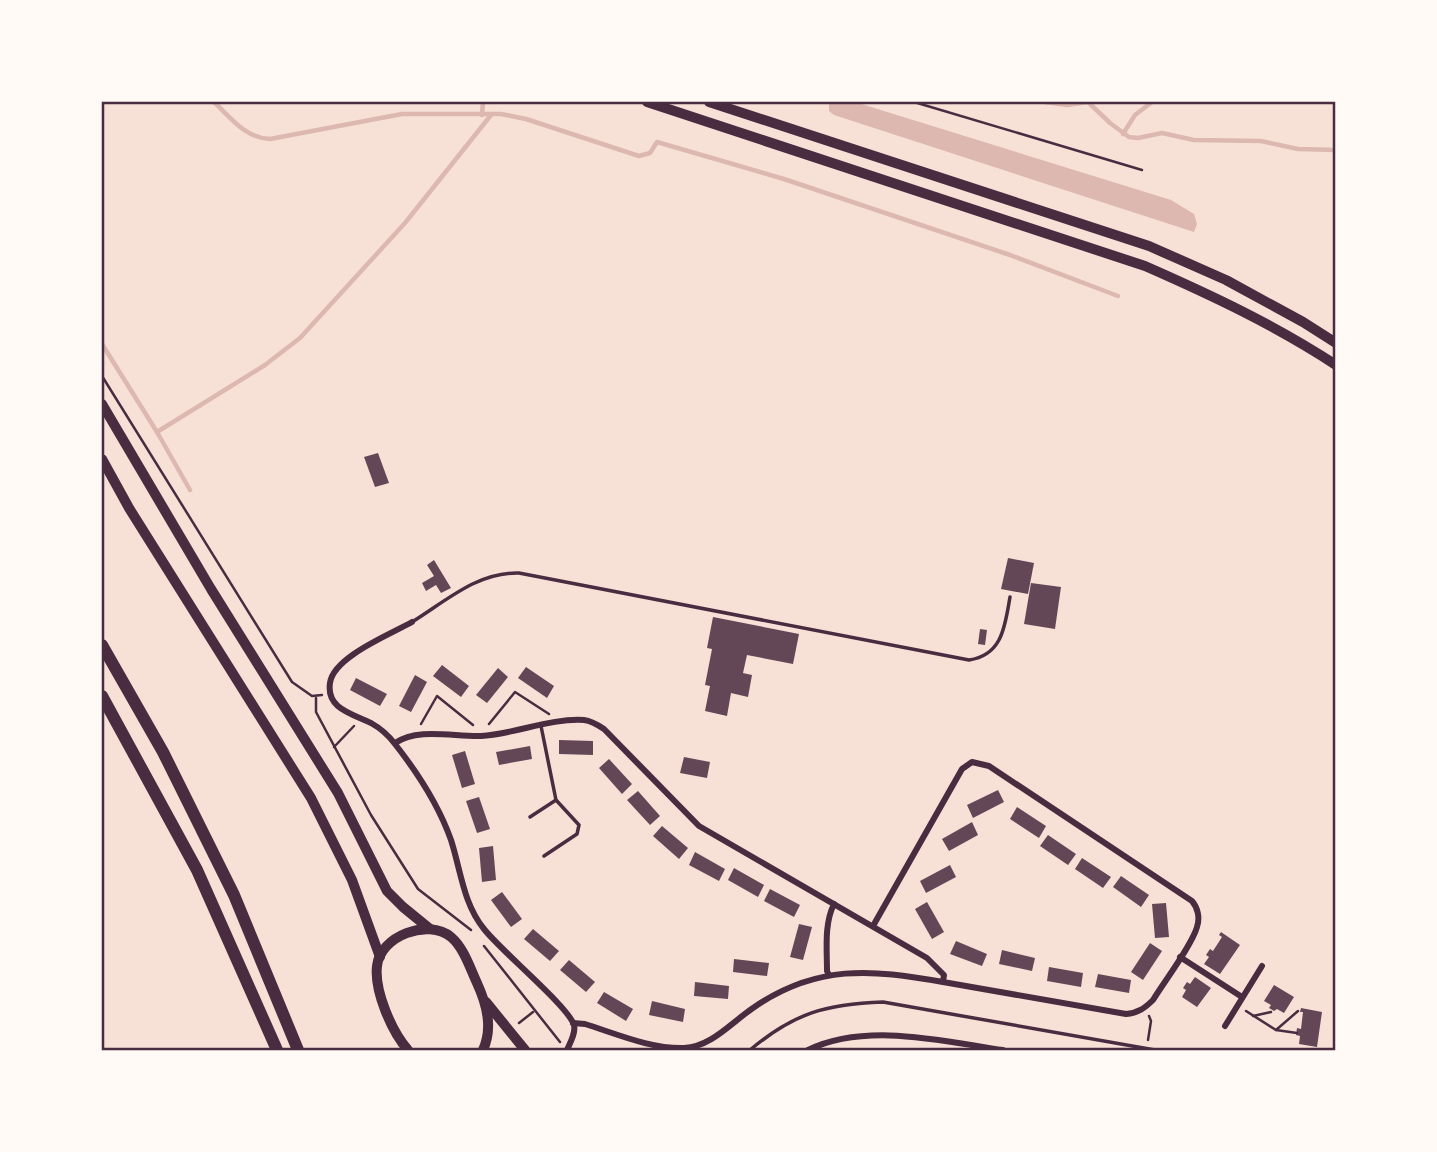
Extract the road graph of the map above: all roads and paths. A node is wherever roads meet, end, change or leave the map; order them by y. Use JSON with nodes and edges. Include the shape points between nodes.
{"nodes":[{"id":1,"x":647,"y":102,"type":"edge"},
{"id":2,"x":709,"y":102,"type":"edge"},
{"id":3,"x":914,"y":102,"type":"edge"},
{"id":4,"x":1142,"y":170,"type":"dead end"},
{"id":5,"x":1335,"y":343,"type":"edge"},
{"id":6,"x":1335,"y":365,"type":"edge"},
{"id":7,"x":102,"y":376,"type":"edge"},
{"id":8,"x":102,"y":404,"type":"edge"},
{"id":9,"x":102,"y":459,"type":"edge"},
{"id":10,"x":1010,"y":597,"type":"dead end"},
{"id":11,"x":412,"y":622,"type":"joint"},
{"id":12,"x":102,"y":645,"type":"edge"},
{"id":13,"x":329,"y":693,"type":"junction"},
{"id":14,"x":102,"y":696,"type":"edge"},
{"id":15,"x":316,"y":698,"type":"junction"},
{"id":16,"x":359,"y":717,"type":"junction"},
{"id":17,"x":551,"y":724,"type":"junction"},
{"id":18,"x":541,"y":726,"type":"junction"},
{"id":19,"x":419,"y":734,"type":"junction"},
{"id":20,"x":482,"y":736,"type":"junction"},
{"id":21,"x":394,"y":743,"type":"junction"},
{"id":22,"x":334,"y":747,"type":"junction"},
{"id":23,"x":556,"y":800,"type":"junction"},
{"id":24,"x":530,"y":817,"type":"dead end"},
{"id":25,"x":544,"y":856,"type":"dead end"},
{"id":26,"x":834,"y":904,"type":"junction"},
{"id":27,"x":873,"y":926,"type":"junction"},
{"id":28,"x":430,"y":929,"type":"junction"},
{"id":29,"x":475,"y":935,"type":"dead end"},
{"id":30,"x":481,"y":942,"type":"dead end"},
{"id":31,"x":380,"y":957,"type":"junction"},
{"id":32,"x":1180,"y":957,"type":"junction"},
{"id":33,"x":1262,"y":966,"type":"dead end"},
{"id":34,"x":829,"y":975,"type":"junction"},
{"id":35,"x":943,"y":982,"type":"junction"},
{"id":36,"x":1242,"y":997,"type":"junction"},
{"id":37,"x":486,"y":1002,"type":"junction"},
{"id":38,"x":1237,"y":1006,"type":"junction"},
{"id":39,"x":1145,"y":1008,"type":"junction"},
{"id":40,"x":534,"y":1011,"type":"junction"},
{"id":41,"x":1297,"y":1011,"type":"dead end"},
{"id":42,"x":1271,"y":1012,"type":"dead end"},
{"id":43,"x":1253,"y":1016,"type":"junction"},
{"id":44,"x":573,"y":1023,"type":"junction"},
{"id":45,"x":1225,"y":1026,"type":"dead end"},
{"id":46,"x":513,"y":1027,"type":"dead end"},
{"id":47,"x":1276,"y":1030,"type":"junction"},
{"id":48,"x":1297,"y":1033,"type":"dead end"},
{"id":49,"x":1147,"y":1049,"type":"edge"},
{"id":50,"x":568,"y":1050,"type":"edge"},
{"id":51,"x":277,"y":1051,"type":"edge"},
{"id":52,"x":298,"y":1051,"type":"edge"},
{"id":53,"x":408,"y":1051,"type":"edge"},
{"id":54,"x":483,"y":1051,"type":"edge"},
{"id":55,"x":525,"y":1051,"type":"edge"},
{"id":56,"x":750,"y":1051,"type":"edge"},
{"id":57,"x":808,"y":1051,"type":"edge"},
{"id":58,"x":1003,"y":1051,"type":"edge"},
{"id":59,"x":1155,"y":1051,"type":"edge"}],
"edges":[{"from":1,"to":6,"type":"main road","via":[[1145,266],[1296,338]]},
{"from":2,"to":5,"type":"main road","via":[[1149,246],[1226,280]]},
{"from":3,"to":4,"type":"path"},
{"from":7,"to":15,"type":"path","via":[[292,682]]},
{"from":8,"to":28,"type":"main road","via":[[338,793],[387,891]]},
{"from":9,"to":31,"type":"main road","via":[[311,798],[352,880]]},
{"from":10,"to":11,"type":"lane","via":[[997,645],[986,655],[969,660],[531,574],[496,574],[474,582]]},
{"from":11,"to":13,"type":"street","via":[[336,667]]},
{"from":12,"to":52,"type":"highway","via":[[163,752],[234,895]]},
{"from":13,"to":15,"type":"path"},
{"from":13,"to":16,"type":"street","via":[[345,712]]},
{"from":14,"to":51,"type":"highway","via":[[197,870]]},
{"from":15,"to":22,"type":"path","via":[[316,712]]},
{"from":16,"to":21,"type":"street"},
{"from":16,"to":22,"type":"path"},
{"from":17,"to":18,"type":"street"},
{"from":17,"to":20,"type":"path","via":[[549,714],[515,692]]},
{"from":17,"to":26,"type":"street","via":[[586,720],[604,729],[699,827]]},
{"from":18,"to":20,"type":"street"},
{"from":18,"to":23,"type":"lane"},
{"from":19,"to":20,"type":"street"},
{"from":19,"to":20,"type":"path","via":[[438,696]]},
{"from":19,"to":21,"type":"street"},
{"from":21,"to":44,"type":"street","via":[[432,798],[450,839],[469,908],[500,948]]},
{"from":22,"to":29,"type":"path","via":[[370,815],[418,889]]},
{"from":23,"to":24,"type":"lane"},
{"from":23,"to":25,"type":"lane","via":[[579,825],[577,834]]},
{"from":26,"to":27,"type":"street"},
{"from":26,"to":34,"type":"street","via":[[827,937]]},
{"from":27,"to":32,"type":"street","via":[[962,769],[979,762],[1192,901],[1198,912],[1197,928]]},
{"from":27,"to":35,"type":"street","via":[[926,958],[944,975]]},
{"from":28,"to":31,"type":"main road","via":[[410,931],[386,947]]},
{"from":28,"to":37,"type":"main road","via":[[443,931],[462,951]]},
{"from":30,"to":40,"type":"path"},
{"from":31,"to":53,"type":"main road","via":[[382,999]]},
{"from":32,"to":36,"type":"street"},
{"from":32,"to":39,"type":"street"},
{"from":33,"to":36,"type":"street"},
{"from":34,"to":35,"type":"street","via":[[883,972]]},
{"from":34,"to":44,"type":"street","via":[[754,1006],[718,1034],[685,1048],[655,1045]]},
{"from":35,"to":39,"type":"street","via":[[1121,1013]]},
{"from":36,"to":38,"type":"street"},
{"from":37,"to":54,"type":"main road","via":[[489,1027]]},
{"from":37,"to":55,"type":"main road"},
{"from":38,"to":43,"type":"path"},
{"from":38,"to":45,"type":"street"},
{"from":39,"to":49,"type":"path","via":[[1151,1021]]},
{"from":40,"to":46,"type":"path"},
{"from":40,"to":50,"type":"path"},
{"from":41,"to":47,"type":"path"},
{"from":42,"to":43,"type":"path"},
{"from":43,"to":47,"type":"path"},
{"from":44,"to":50,"type":"street"},
{"from":47,"to":48,"type":"path"},
{"from":49,"to":56,"type":"lane","via":[[883,1002],[846,1003],[807,1013]]},
{"from":49,"to":59,"type":"lane"},
{"from":57,"to":58,"type":"street","via":[[847,1038],[909,1035]]}]}
